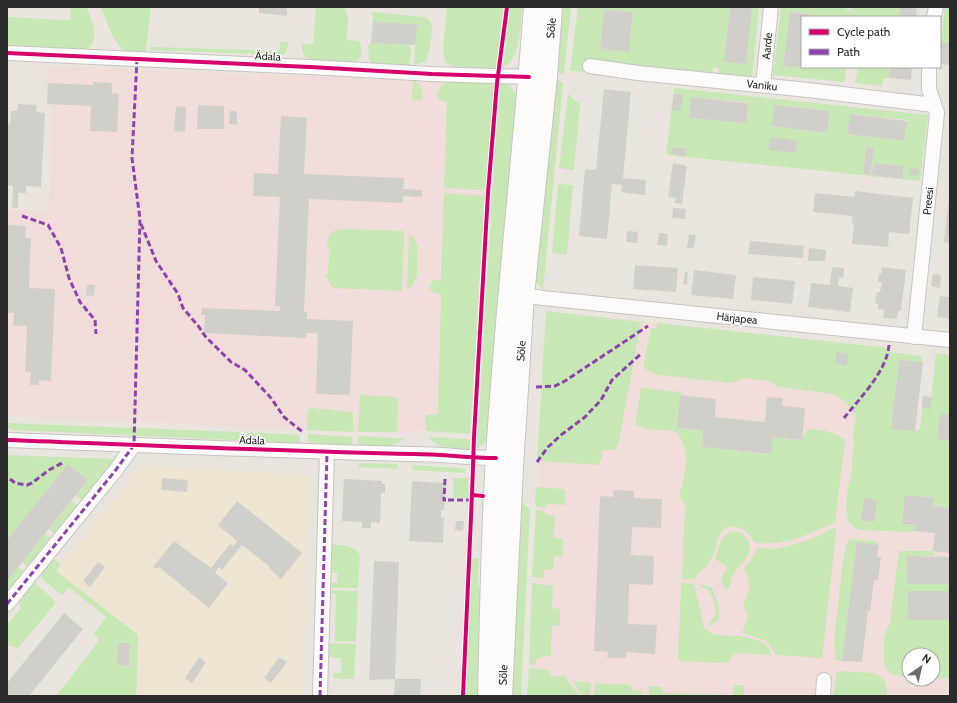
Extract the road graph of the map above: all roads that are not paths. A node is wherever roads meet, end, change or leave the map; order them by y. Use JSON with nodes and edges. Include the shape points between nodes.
{"nodes":[{"id":1,"x":534,"y":7,"type":"edge"},
{"id":2,"x":552,"y":7,"type":"edge"},
{"id":3,"x":771,"y":7,"type":"edge"},
{"id":4,"x":7,"y":53,"type":"edge"},
{"id":5,"x":590,"y":66,"type":"dead end"},
{"id":6,"x":929,"y":68,"type":"edge"},
{"id":7,"x":529,"y":77,"type":"junction"},
{"id":8,"x":763,"y":86,"type":"junction"},
{"id":9,"x":934,"y":104,"type":"junction"},
{"id":10,"x":516,"y":294,"type":"junction"},
{"id":11,"x":914,"y":337,"type":"junction"},
{"id":12,"x":950,"y":340,"type":"edge"},
{"id":13,"x":7,"y":440,"type":"edge"},
{"id":14,"x":134,"y":445,"type":"junction"},
{"id":15,"x":327,"y":452,"type":"junction"},
{"id":16,"x":496,"y":458,"type":"junction"},
{"id":17,"x":7,"y":604,"type":"edge"},
{"id":18,"x":824,"y":680,"type":"dead end"},
{"id":19,"x":320,"y":696,"type":"edge"},
{"id":20,"x":488,"y":696,"type":"edge"},
{"id":21,"x":502,"y":696,"type":"edge"},
{"id":22,"x":823,"y":696,"type":"edge"}],
"edges":[{"from":1,"to":7,"type":"main road","name":"Sõle"},
{"from":2,"to":10,"type":"main road","name":"Sõle","via":[[547,77]]},
{"from":3,"to":8,"type":"street","name":"Aarde"},
{"from":4,"to":7,"type":"street","name":"Ädala"},
{"from":5,"to":8,"type":"street","name":"Vaniku"},
{"from":6,"to":9,"type":"street","name":"Preesi"},
{"from":7,"to":10,"type":"main road","name":"Sõle"},
{"from":8,"to":9,"type":"street","name":"Vaniku"},
{"from":9,"to":11,"type":"street","name":"Preesi","via":[[937,119]]},
{"from":10,"to":11,"type":"street","name":"Härjapea"},
{"from":10,"to":16,"type":"main road","name":"Sõle"},
{"from":10,"to":21,"type":"main road","name":"Sõle","via":[[513,467]]},
{"from":11,"to":12,"type":"street","name":"Härjapea"},
{"from":13,"to":14,"type":"street","name":"Ädala"},
{"from":14,"to":15,"type":"street","name":"Ädala"},
{"from":14,"to":17,"type":"street"},
{"from":15,"to":16,"type":"street","name":"Ädala"},
{"from":15,"to":19,"type":"street"},
{"from":16,"to":20,"type":"main road","name":"Sõle"},
{"from":18,"to":22,"type":"street"}]}
